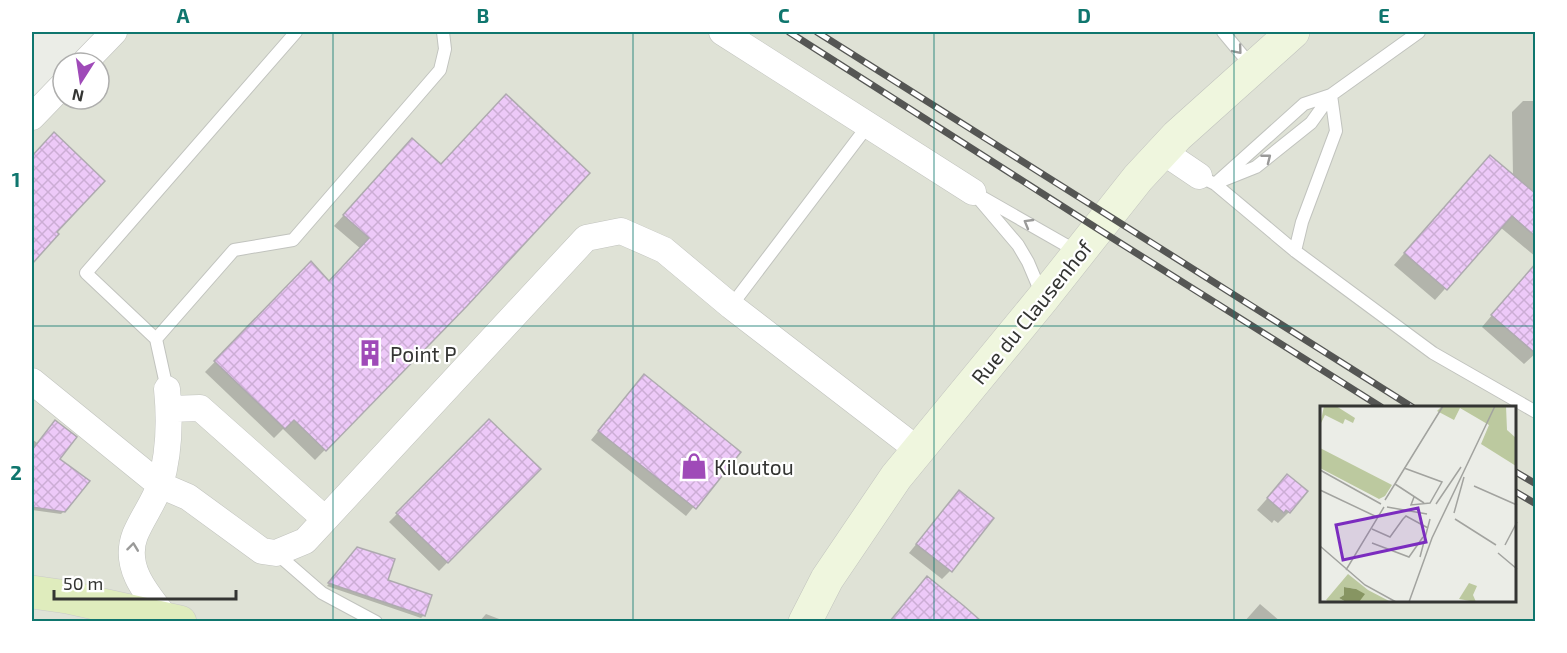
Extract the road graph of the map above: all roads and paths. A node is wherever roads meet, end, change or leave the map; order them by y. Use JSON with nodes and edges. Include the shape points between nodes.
{"nodes":[{"id":1,"x":114,"y":32,"type":"edge"},
{"id":2,"x":296,"y":32,"type":"edge"},
{"id":3,"x":443,"y":32,"type":"edge"},
{"id":4,"x":722,"y":32,"type":"edge"},
{"id":5,"x":1223,"y":32,"type":"edge"},
{"id":6,"x":1419,"y":32,"type":"edge"},
{"id":7,"x":1284,"y":35,"type":"edge"},
{"id":8,"x":96,"y":51,"type":"edge"},
{"id":9,"x":1253,"y":68,"type":"junction"},
{"id":10,"x":1331,"y":95,"type":"junction"},
{"id":11,"x":51,"y":97,"type":"edge"},
{"id":12,"x":32,"y":117,"type":"edge"},
{"id":13,"x":869,"y":124,"type":"junction"},
{"id":14,"x":1162,"y":151,"type":"junction"},
{"id":15,"x":1207,"y":180,"type":"junction"},
{"id":16,"x":973,"y":192,"type":"junction"},
{"id":17,"x":1295,"y":250,"type":"junction"},
{"id":18,"x":1079,"y":253,"type":"junction"},
{"id":19,"x":1043,"y":298,"type":"junction"},
{"id":20,"x":731,"y":306,"type":"junction"},
{"id":21,"x":156,"y":339,"type":"junction"},
{"id":22,"x":32,"y":381,"type":"edge"},
{"id":23,"x":168,"y":399,"type":"junction"},
{"id":24,"x":1536,"y":412,"type":"edge"},
{"id":25,"x":918,"y":450,"type":"junction"},
{"id":26,"x":160,"y":485,"type":"junction"},
{"id":27,"x":325,"y":519,"type":"junction"},
{"id":28,"x":276,"y":553,"type":"junction"},
{"id":29,"x":32,"y":592,"type":"edge"},
{"id":30,"x":815,"y":616,"type":"edge"},
{"id":31,"x":173,"y":619,"type":"edge"},
{"id":32,"x":376,"y":621,"type":"edge"}],
"edges":[{"from":1,"to":8,"type":"street"},
{"from":2,"to":21,"type":"lane","via":[[86,273]]},
{"from":3,"to":21,"type":"lane","via":[[441,70],[293,240],[234,250]]},
{"from":4,"to":13,"type":"street"},
{"from":5,"to":9,"type":"lane","one_way":true},
{"from":6,"to":10,"type":"lane"},
{"from":7,"to":9,"type":"street","name":"Rue du Clausenhof"},
{"from":9,"to":14,"type":"street","name":"Rue du Clausenhof"},
{"from":10,"to":15,"type":"lane","via":[[1304,104]]},
{"from":15,"to":10,"type":"lane","one_way":true,"via":[[1256,167],[1311,123]]},
{"from":10,"to":17,"type":"lane","via":[[1336,131]]},
{"from":11,"to":12,"type":"street"},
{"from":13,"to":16,"type":"street"},
{"from":13,"to":20,"type":"lane"},
{"from":14,"to":15,"type":"street"},
{"from":14,"to":18,"type":"street","name":"Rue du Clausenhof"},
{"from":15,"to":17,"type":"lane"},
{"from":18,"to":16,"type":"lane","one_way":true},
{"from":16,"to":19,"type":"lane","via":[[1018,245]]},
{"from":17,"to":24,"type":"lane","via":[[1433,353]]},
{"from":18,"to":19,"type":"street","name":"Rue du Clausenhof"},
{"from":19,"to":25,"type":"street","name":"Rue du Clausenhof"},
{"from":20,"to":25,"type":"street"},
{"from":20,"to":27,"type":"street","via":[[664,250],[621,231],[586,238]]},
{"from":21,"to":23,"type":"lane"},
{"from":22,"to":26,"type":"street"},
{"from":23,"to":26,"type":"street","via":[[166,453]]},
{"from":23,"to":27,"type":"street","via":[[200,408]]},
{"from":25,"to":30,"type":"street","name":"Rue du Clausenhof","via":[[827,579]]},
{"from":26,"to":28,"type":"street","via":[[188,497],[261,551]]},
{"from":31,"to":26,"type":"street","one_way":true,"via":[[143,589],[132,564],[135,536]]},
{"from":27,"to":28,"type":"street","via":[[305,541]]},
{"from":28,"to":32,"type":"lane","via":[[322,593]]},
{"from":29,"to":31,"type":"main road"}]}
